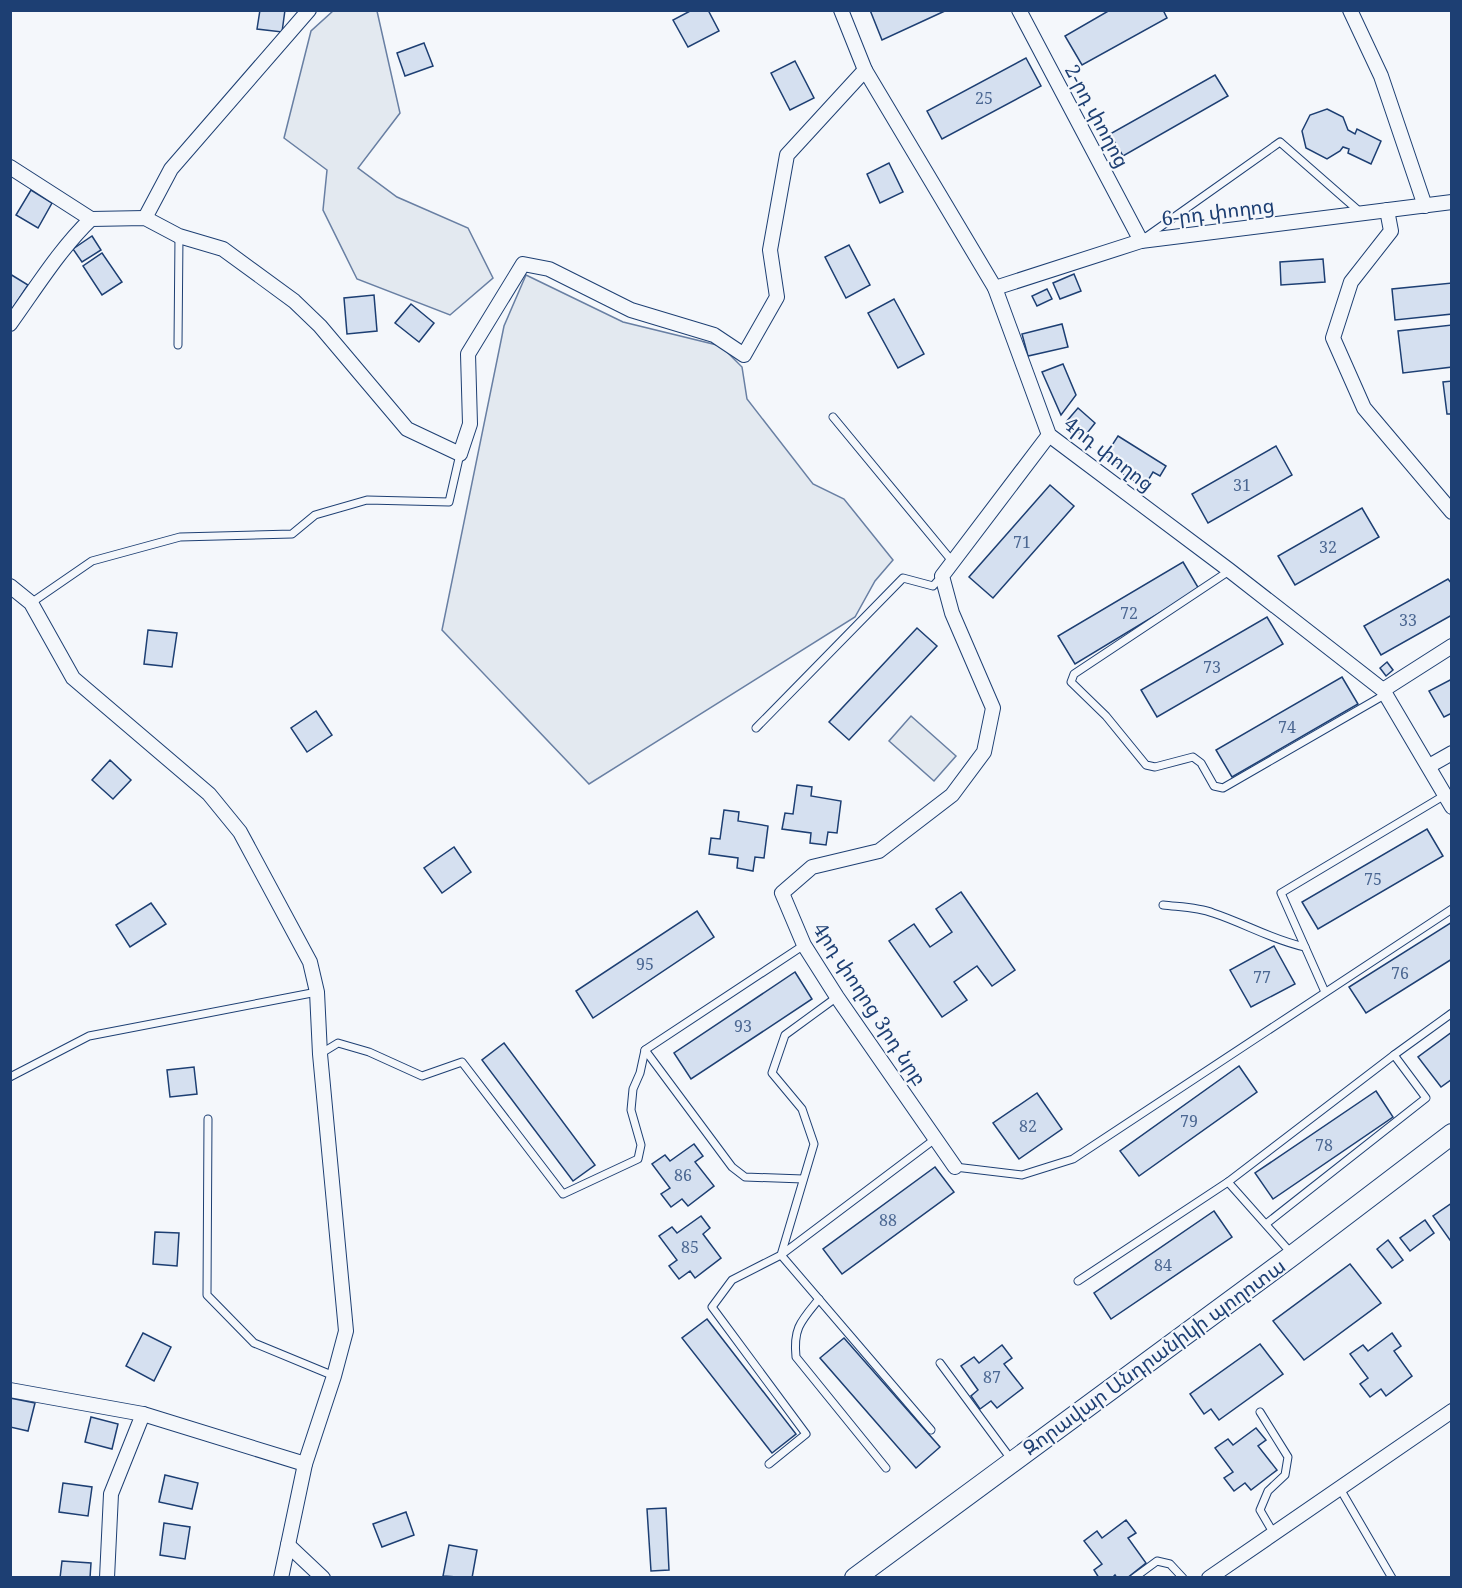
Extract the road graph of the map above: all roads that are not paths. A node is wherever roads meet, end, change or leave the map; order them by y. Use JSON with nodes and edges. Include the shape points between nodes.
{"nodes":[{"id":1,"x":309,"y":10,"type":"edge"},
{"id":2,"x":842,"y":10,"type":"edge"},
{"id":3,"x":1019,"y":10,"type":"edge"},
{"id":4,"x":1350,"y":10,"type":"edge"},
{"id":5,"x":865,"y":70,"type":"junction"},
{"id":6,"x":10,"y":167,"type":"edge"},
{"id":7,"x":1452,"y":202,"type":"edge"},
{"id":8,"x":1425,"y":206,"type":"junction"},
{"id":9,"x":1388,"y":210,"type":"junction"},
{"id":10,"x":1362,"y":213,"type":"junction"},
{"id":11,"x":145,"y":218,"type":"junction"},
{"id":12,"x":91,"y":219,"type":"junction"},
{"id":13,"x":179,"y":236,"type":"junction"},
{"id":14,"x":1141,"y":241,"type":"junction"},
{"id":15,"x":995,"y":288,"type":"junction"},
{"id":16,"x":10,"y":324,"type":"edge"},
{"id":17,"x":178,"y":345,"type":"dead end"},
{"id":18,"x":833,"y":417,"type":"dead end"},
{"id":19,"x":1049,"y":435,"type":"junction"},
{"id":20,"x":460,"y":454,"type":"junction"},
{"id":21,"x":1452,"y":512,"type":"edge"},
{"id":22,"x":952,"y":561,"type":"junction"},
{"id":23,"x":1229,"y":570,"type":"junction"},
{"id":24,"x":942,"y":576,"type":"junction"},
{"id":25,"x":10,"y":586,"type":"edge"},
{"id":26,"x":31,"y":603,"type":"junction"},
{"id":27,"x":1452,"y":646,"type":"edge"},
{"id":28,"x":1384,"y":692,"type":"junction"},
{"id":29,"x":756,"y":728,"type":"dead end"},
{"id":30,"x":1452,"y":753,"type":"edge"},
{"id":31,"x":1429,"y":766,"type":"junction"},
{"id":32,"x":1448,"y":801,"type":"edge"},
{"id":33,"x":1163,"y":905,"type":"dead end"},
{"id":34,"x":1452,"y":909,"type":"edge"},
{"id":35,"x":804,"y":945,"type":"junction"},
{"id":36,"x":1305,"y":947,"type":"junction"},
{"id":37,"x":317,"y":992,"type":"junction"},
{"id":38,"x":1325,"y":992,"type":"junction"},
{"id":39,"x":837,"y":997,"type":"junction"},
{"id":40,"x":1452,"y":1013,"type":"edge"},
{"id":41,"x":645,"y":1050,"type":"junction"},
{"id":42,"x":320,"y":1054,"type":"junction"},
{"id":43,"x":1394,"y":1055,"type":"junction"},
{"id":44,"x":10,"y":1077,"type":"edge"},
{"id":45,"x":208,"y":1119,"type":"dead end"},
{"id":46,"x":1452,"y":1134,"type":"edge"},
{"id":47,"x":935,"y":1139,"type":"junction"},
{"id":48,"x":955,"y":1167,"type":"joint"},
{"id":49,"x":803,"y":1179,"type":"junction"},
{"id":50,"x":1228,"y":1182,"type":"junction"},
{"id":51,"x":1266,"y":1224,"type":"junction"},
{"id":52,"x":1293,"y":1254,"type":"junction"},
{"id":53,"x":781,"y":1255,"type":"junction"},
{"id":54,"x":1078,"y":1281,"type":"dead end"},
{"id":55,"x":819,"y":1299,"type":"junction"},
{"id":56,"x":940,"y":1364,"type":"dead end"},
{"id":57,"x":334,"y":1376,"type":"junction"},
{"id":58,"x":10,"y":1390,"type":"edge"},
{"id":59,"x":1452,"y":1411,"type":"edge"},
{"id":60,"x":1260,"y":1412,"type":"dead end"},
{"id":61,"x":143,"y":1414,"type":"junction"},
{"id":62,"x":931,"y":1430,"type":"dead end"},
{"id":63,"x":1012,"y":1461,"type":"junction"},
{"id":64,"x":305,"y":1464,"type":"junction"},
{"id":65,"x":769,"y":1464,"type":"dead end"},
{"id":66,"x":886,"y":1468,"type":"dead end"},
{"id":67,"x":1339,"y":1487,"type":"junction"},
{"id":68,"x":1274,"y":1534,"type":"junction"},
{"id":69,"x":288,"y":1545,"type":"junction"},
{"id":70,"x":107,"y":1578,"type":"edge"},
{"id":71,"x":281,"y":1578,"type":"edge"},
{"id":72,"x":323,"y":1578,"type":"edge"},
{"id":73,"x":855,"y":1578,"type":"edge"},
{"id":74,"x":1134,"y":1578,"type":"edge"},
{"id":75,"x":1184,"y":1578,"type":"edge"},
{"id":76,"x":1209,"y":1578,"type":"edge"},
{"id":77,"x":1392,"y":1578,"type":"edge"}],
"edges":[{"from":1,"to":11,"type":"street","via":[[171,169]]},
{"from":2,"to":5,"type":"street","name":"4րդ փողոց"},
{"from":3,"to":14,"type":"street","name":"2-րդ փողոց"},
{"from":4,"to":8,"type":"street","via":[[1382,75]]},
{"from":5,"to":15,"type":"street","name":"4րդ փողոց"},
{"from":5,"to":20,"type":"street","via":[[787,154],[770,250],[777,297],[744,354],[714,335],[631,310],[549,269],[523,264],[468,354],[471,424]]},
{"from":6,"to":12,"type":"street"},
{"from":7,"to":8,"type":"street","name":"6-րդ փողոց"},
{"from":8,"to":9,"type":"street","name":"6-րդ փողոց"},
{"from":9,"to":10,"type":"street","name":"6-րդ փողոց"},
{"from":9,"to":21,"type":"street","via":[[1391,231],[1351,282],[1333,338],[1364,408]]},
{"from":10,"to":14,"type":"street","name":"6-րդ փողոց"},
{"from":10,"to":14,"type":"lane","via":[[1280,142]]},
{"from":11,"to":12,"type":"street"},
{"from":11,"to":13,"type":"street"},
{"from":12,"to":16,"type":"street","via":[[54,261]]},
{"from":13,"to":17,"type":"lane"},
{"from":13,"to":20,"type":"street","via":[[223,249],[294,301],[407,429]]},
{"from":14,"to":15,"type":"street","name":"6-րդ փողոց"},
{"from":15,"to":19,"type":"street","name":"4րդ փողոց"},
{"from":18,"to":22,"type":"lane"},
{"from":19,"to":22,"type":"street"},
{"from":19,"to":23,"type":"street","name":"4րդ փողոց"},
{"from":20,"to":26,"type":"lane","via":[[449,502],[367,500],[315,515],[292,534],[180,537],[92,561]]},
{"from":22,"to":24,"type":"street"},
{"from":23,"to":28,"type":"street","name":"4րդ փողոց"},
{"from":23,"to":28,"type":"lane","via":[[1074,674],[1071,682],[1106,716],[1146,765],[1155,767],[1193,757],[1214,786],[1223,788]]},
{"from":24,"to":29,"type":"lane","via":[[933,586],[903,578]]},
{"from":24,"to":35,"type":"street","name":"4րդ փողոց 3րդ նրբ","via":[[952,613],[993,708],[984,752],[952,795],[879,851],[812,867],[782,893]]},
{"from":25,"to":26,"type":"street"},
{"from":26,"to":37,"type":"street","via":[[73,678],[209,794],[240,832],[310,962]]},
{"from":27,"to":28,"type":"street"},
{"from":28,"to":31,"type":"street","name":"4րդ փողոց"},
{"from":30,"to":31,"type":"street"},
{"from":31,"to":32,"type":"street","name":"4րդ փողոց"},
{"from":32,"to":36,"type":"lane","via":[[1281,894]]},
{"from":33,"to":36,"type":"lane","via":[[1211,912]]},
{"from":34,"to":38,"type":"lane"},
{"from":35,"to":39,"type":"street","name":"4րդ փողոց 3րդ նրբ"},
{"from":35,"to":41,"type":"lane"},
{"from":36,"to":38,"type":"lane"},
{"from":37,"to":42,"type":"street"},
{"from":37,"to":44,"type":"lane","via":[[89,1036]]},
{"from":38,"to":48,"type":"lane","via":[[1073,1159],[1022,1175]]},
{"from":39,"to":47,"type":"street","name":"4րդ փողոց 3րդ նրբ"},
{"from":39,"to":49,"type":"lane","via":[[785,1035],[772,1073],[802,1109],[814,1144]]},
{"from":40,"to":43,"type":"lane"},
{"from":41,"to":42,"type":"lane","via":[[631,1110],[641,1145],[638,1159],[563,1194],[462,1062],[422,1076],[338,1043]]},
{"from":41,"to":49,"type":"lane","via":[[732,1167],[745,1177]]},
{"from":42,"to":57,"type":"street","via":[[346,1331]]},
{"from":43,"to":50,"type":"lane"},
{"from":43,"to":51,"type":"lane","via":[[1426,1098]]},
{"from":45,"to":57,"type":"lane","via":[[207,1295],[254,1343]]},
{"from":46,"to":52,"type":"main road","name":"Զորավար Անդրանիկի պողոտա"},
{"from":47,"to":48,"type":"street","name":"4րդ փողոց 3րդ նրբ"},
{"from":47,"to":53,"type":"lane"},
{"from":49,"to":53,"type":"lane"},
{"from":50,"to":51,"type":"lane"},
{"from":50,"to":54,"type":"lane"},
{"from":51,"to":52,"type":"lane"},
{"from":52,"to":63,"type":"main road","name":"Զորավար Անդրանիկի պողոտա"},
{"from":53,"to":55,"type":"lane"},
{"from":53,"to":65,"type":"lane","via":[[732,1280],[712,1307],[806,1434]]},
{"from":55,"to":62,"type":"lane"},
{"from":55,"to":66,"type":"lane","via":[[798,1325],[794,1339],[796,1357]]},
{"from":56,"to":63,"type":"lane"},
{"from":57,"to":64,"type":"street"},
{"from":58,"to":61,"type":"street"},
{"from":59,"to":67,"type":"street"},
{"from":60,"to":68,"type":"lane","via":[[1288,1457],[1285,1475],[1268,1491],[1260,1510]]},
{"from":61,"to":64,"type":"street"},
{"from":61,"to":70,"type":"street","via":[[111,1494]]},
{"from":63,"to":73,"type":"main road","name":"Զորավար Անդրանիկի պողոտա"},
{"from":64,"to":69,"type":"street"},
{"from":67,"to":68,"type":"street"},
{"from":67,"to":77,"type":"lane"},
{"from":68,"to":76,"type":"street"},
{"from":69,"to":71,"type":"street"},
{"from":69,"to":72,"type":"street"},
{"from":74,"to":75,"type":"lane","via":[[1157,1561],[1170,1564]]}]}
